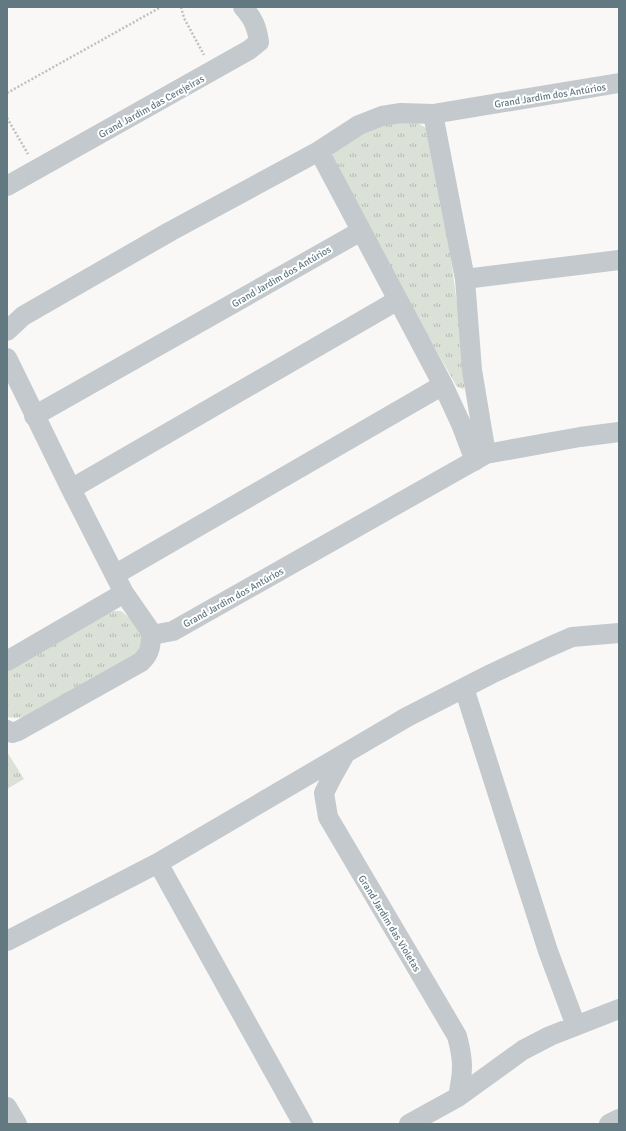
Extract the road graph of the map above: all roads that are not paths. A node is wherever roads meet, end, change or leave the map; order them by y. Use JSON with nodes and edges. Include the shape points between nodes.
{"nodes":[{"id":1,"x":243,"y":7,"type":"edge"},
{"id":2,"x":619,"y":83,"type":"edge"},
{"id":3,"x":433,"y":114,"type":"junction"},
{"id":4,"x":319,"y":151,"type":"junction"},
{"id":5,"x":7,"y":186,"type":"edge"},
{"id":6,"x":361,"y":231,"type":"junction"},
{"id":7,"x":619,"y":260,"type":"edge"},
{"id":8,"x":465,"y":279,"type":"junction"},
{"id":9,"x":398,"y":300,"type":"junction"},
{"id":10,"x":7,"y":331,"type":"edge"},
{"id":11,"x":7,"y":358,"type":"edge"},
{"id":12,"x":442,"y":386,"type":"junction"},
{"id":13,"x":34,"y":416,"type":"junction"},
{"id":14,"x":619,"y":432,"type":"edge"},
{"id":15,"x":480,"y":457,"type":"junction"},
{"id":16,"x":71,"y":489,"type":"junction"},
{"id":17,"x":116,"y":574,"type":"junction"},
{"id":18,"x":124,"y":593,"type":"junction"},
{"id":19,"x":151,"y":632,"type":"junction"},
{"id":20,"x":619,"y":633,"type":"edge"},
{"id":21,"x":7,"y":661,"type":"edge"},
{"id":22,"x":464,"y":688,"type":"junction"},
{"id":23,"x":7,"y":730,"type":"edge"},
{"id":24,"x":346,"y":752,"type":"junction"},
{"id":25,"x":158,"y":862,"type":"junction"},
{"id":26,"x":7,"y":941,"type":"edge"},
{"id":27,"x":619,"y":1009,"type":"edge"},
{"id":28,"x":576,"y":1026,"type":"junction"},
{"id":29,"x":458,"y":1097,"type":"junction"},
{"id":30,"x":7,"y":1107,"type":"edge"},
{"id":31,"x":619,"y":1119,"type":"edge"},
{"id":32,"x":17,"y":1124,"type":"edge"},
{"id":33,"x":303,"y":1124,"type":"edge"},
{"id":34,"x":409,"y":1124,"type":"edge"},
{"id":35,"x":609,"y":1124,"type":"edge"}],
"edges":[{"from":1,"to":5,"type":"street","name":"Grand Jardim das Cerejeiras","via":[[250,14],[257,29],[258,42],[249,50]]},
{"from":2,"to":3,"type":"street","name":"Grand Jardim dos Antúrios"},
{"from":3,"to":4,"type":"street","name":"Grand Jardim dos Antúrios","via":[[401,113],[382,116],[358,125]]},
{"from":3,"to":8,"type":"street"},
{"from":4,"to":6,"type":"street"},
{"from":4,"to":10,"type":"street","name":"Grand Jardim dos Antúrios","via":[[23,316]]},
{"from":6,"to":9,"type":"street"},
{"from":6,"to":13,"type":"street","name":"Grand Jardim dos Antúrios"},
{"from":7,"to":8,"type":"street"},
{"from":8,"to":15,"type":"street"},
{"from":9,"to":12,"type":"street"},
{"from":9,"to":16,"type":"street"},
{"from":11,"to":13,"type":"street"},
{"from":12,"to":15,"type":"street"},
{"from":12,"to":17,"type":"street"},
{"from":13,"to":16,"type":"street"},
{"from":14,"to":15,"type":"street","name":"Grand Jardim dos Antúrios"},
{"from":15,"to":19,"type":"street","name":"Grand Jardim dos Antúrios","via":[[172,631],[157,634]]},
{"from":16,"to":17,"type":"street"},
{"from":17,"to":18,"type":"street"},
{"from":18,"to":19,"type":"street"},
{"from":18,"to":21,"type":"street"},
{"from":19,"to":23,"type":"street","via":[[148,656],[141,662],[18,731],[12,733]]},
{"from":20,"to":22,"type":"street","via":[[572,637]]},
{"from":22,"to":24,"type":"street"},
{"from":22,"to":28,"type":"street","via":[[548,951]]},
{"from":24,"to":25,"type":"street"},
{"from":24,"to":29,"type":"street","name":"Grand Jardim das Violetas","via":[[324,793],[328,817],[456,1036],[462,1056],[463,1075]]},
{"from":25,"to":26,"type":"street"},
{"from":25,"to":33,"type":"street"},
{"from":27,"to":28,"type":"street"},
{"from":28,"to":29,"type":"street","via":[[523,1050]]},
{"from":29,"to":34,"type":"street"},
{"from":30,"to":32,"type":"street"},
{"from":31,"to":35,"type":"street"}]}
